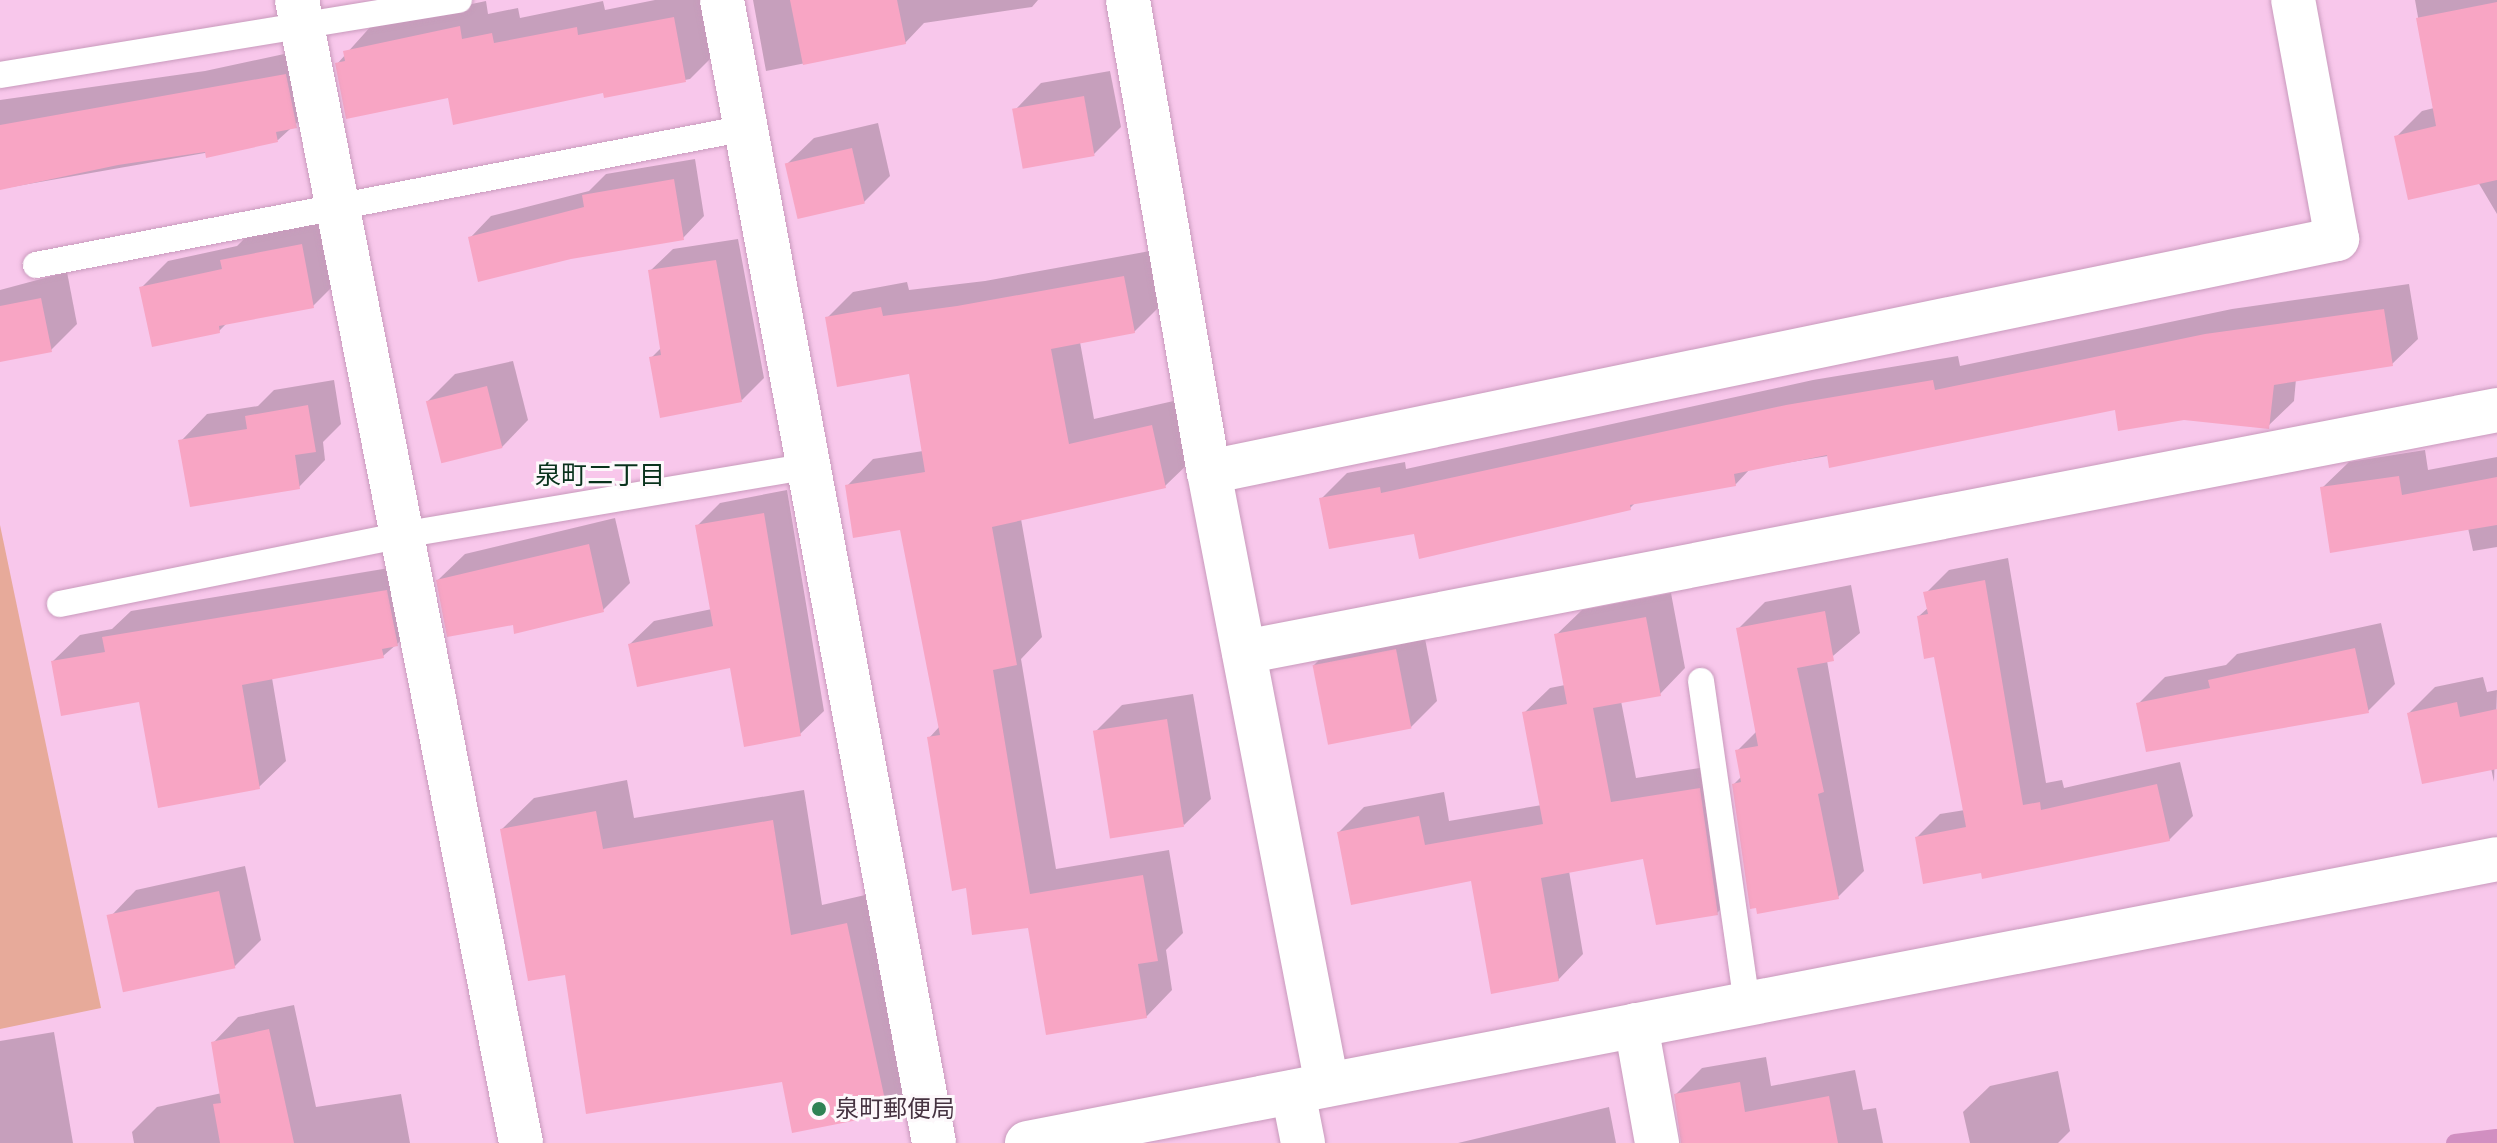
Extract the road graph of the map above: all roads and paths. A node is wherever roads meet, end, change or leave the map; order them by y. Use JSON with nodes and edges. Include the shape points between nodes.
{"nodes":[{"id":1,"x":459,"y":0,"type":"edge"},
{"id":2,"x":722,"y":0,"type":"edge"},
{"id":3,"x":1128,"y":0,"type":"edge"},
{"id":4,"x":2293,"y":0,"type":"edge"},
{"id":5,"x":300,"y":14,"type":"edge"},
{"id":6,"x":0,"y":75,"type":"edge"},
{"id":7,"x":746,"y":128,"type":"junction"},
{"id":8,"x":337,"y":203,"type":"junction"},
{"id":9,"x":36,"y":265,"type":"dead end"},
{"id":10,"x":2497,"y":410,"type":"edge"},
{"id":11,"x":808,"y":466,"type":"junction"},
{"id":12,"x":1209,"y":472,"type":"junction"},
{"id":13,"x":402,"y":535,"type":"junction"},
{"id":14,"x":60,"y":604,"type":"dead end"},
{"id":15,"x":1244,"y":652,"type":"junction"},
{"id":16,"x":1701,"y":681,"type":"dead end"},
{"id":17,"x":2497,"y":859,"type":"edge"},
{"id":18,"x":1747,"y":1003,"type":"junction"},
{"id":19,"x":1636,"y":1025,"type":"junction"},
{"id":20,"x":1310,"y":1088,"type":"junction"},
{"id":21,"x":521,"y":1143,"type":"edge"},
{"id":22,"x":934,"y":1143,"type":"edge"},
{"id":23,"x":1027,"y":1143,"type":"edge"},
{"id":24,"x":1303,"y":1143,"type":"edge"},
{"id":25,"x":1657,"y":1143,"type":"edge"}],
"edges":[{"from":1,"to":5,"type":"lane"},
{"from":2,"to":7,"type":"street"},
{"from":3,"to":12,"type":"street"},
{"from":4,"to":12,"type":"street","via":[[2337,239]]},
{"from":5,"to":6,"type":"lane"},
{"from":5,"to":8,"type":"street"},
{"from":7,"to":8,"type":"lane"},
{"from":7,"to":11,"type":"street"},
{"from":8,"to":9,"type":"lane"},
{"from":8,"to":13,"type":"street"},
{"from":10,"to":15,"type":"street"},
{"from":11,"to":13,"type":"lane"},
{"from":11,"to":22,"type":"street"},
{"from":12,"to":15,"type":"street"},
{"from":13,"to":14,"type":"lane"},
{"from":13,"to":21,"type":"street"},
{"from":15,"to":20,"type":"street"},
{"from":16,"to":18,"type":"lane"},
{"from":17,"to":18,"type":"street"},
{"from":18,"to":19,"type":"street"},
{"from":19,"to":20,"type":"street"},
{"from":19,"to":25,"type":"street"},
{"from":20,"to":23,"type":"street"},
{"from":20,"to":24,"type":"street"}]}
